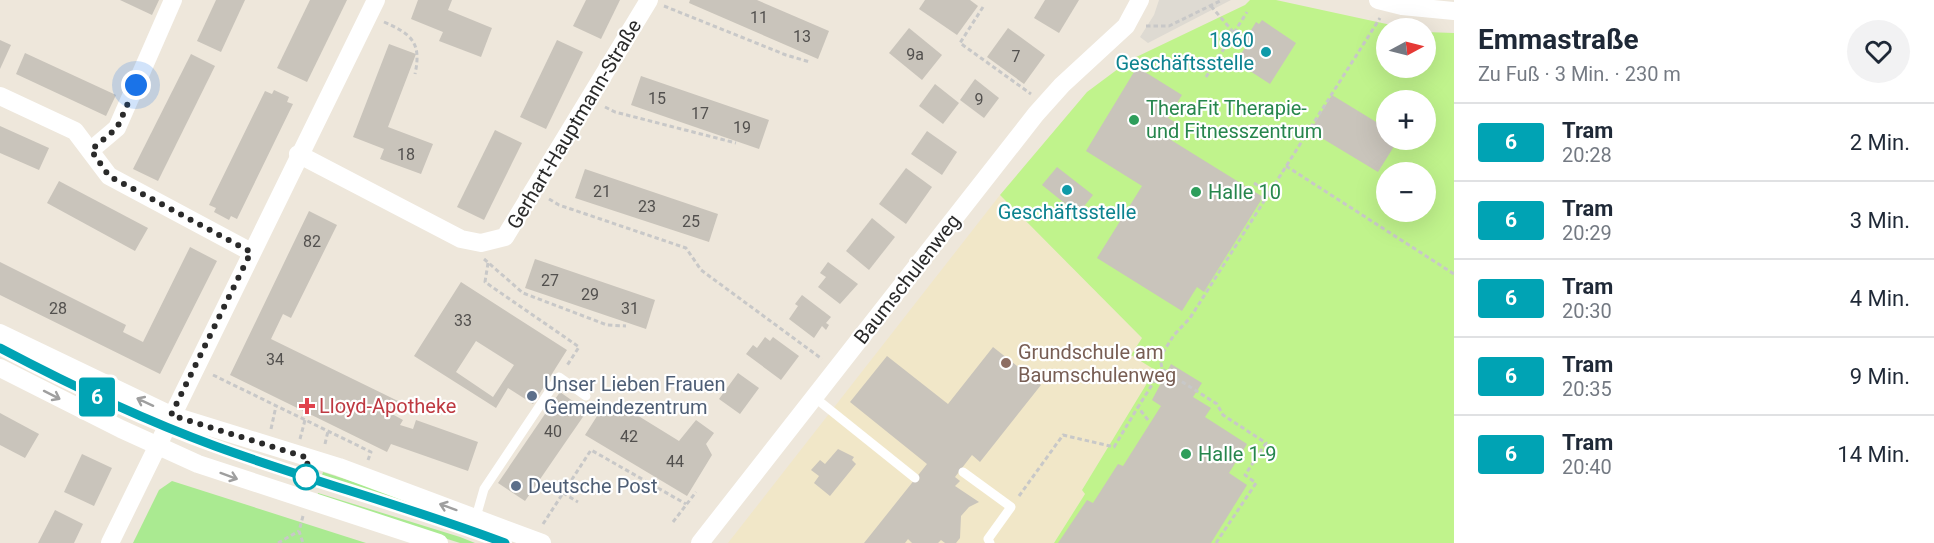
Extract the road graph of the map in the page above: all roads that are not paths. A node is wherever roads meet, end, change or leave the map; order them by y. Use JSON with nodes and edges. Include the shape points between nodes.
{"nodes":[{"id":1,"x":173,"y":0,"type":"edge"},
{"id":2,"x":1140,"y":0,"type":"edge"},
{"id":3,"x":1384,"y":1,"type":"edge"},
{"id":4,"x":655,"y":2,"type":"edge"},
{"id":5,"x":372,"y":7,"type":"edge"},
{"id":6,"x":1454,"y":11,"type":"edge"},
{"id":7,"x":0,"y":96,"type":"edge"},
{"id":8,"x":91,"y":150,"type":"junction"},
{"id":9,"x":298,"y":154,"type":"junction"},
{"id":10,"x":251,"y":252,"type":"junction"},
{"id":11,"x":0,"y":333,"type":"edge"},
{"id":12,"x":0,"y":368,"type":"edge"},
{"id":13,"x":586,"y":396,"type":"dead end"},
{"id":14,"x":814,"y":397,"type":"junction"},
{"id":15,"x":171,"y":415,"type":"junction"},
{"id":16,"x":156,"y":446,"type":"junction"},
{"id":17,"x":963,"y":472,"type":"dead end"},
{"id":18,"x":915,"y":478,"type":"dead end"},
{"id":19,"x":476,"y":517,"type":"junction"},
{"id":20,"x":537,"y":541,"type":"edge"},
{"id":21,"x":110,"y":543,"type":"edge"},
{"id":22,"x":439,"y":543,"type":"edge"},
{"id":23,"x":700,"y":543,"type":"edge"},
{"id":24,"x":990,"y":543,"type":"edge"}],
"edges":[{"from":1,"to":8,"type":"street","via":[[117,128]]},
{"from":2,"to":14,"type":"street","name":"Baumschulenweg","via":[[1126,26],[1036,114]]},
{"from":3,"to":6,"type":"street"},
{"from":4,"to":9,"type":"street","name":"Gerhart-Hauptmann-Straße","via":[[589,99],[505,237],[481,243],[461,239]]},
{"from":5,"to":9,"type":"street"},
{"from":7,"to":8,"type":"street","via":[[75,131]]},
{"from":8,"to":10,"type":"street","via":[[109,176]]},
{"from":9,"to":10,"type":"street"},
{"from":10,"to":15,"type":"street"},
{"from":15,"to":11,"type":"street","one_way":true},
{"from":12,"to":16,"type":"street","one_way":true},
{"from":13,"to":19,"type":"lane","via":[[559,377],[484,489]]},
{"from":14,"to":18,"type":"lane"},
{"from":14,"to":23,"type":"street","name":"Baumschulenweg"},
{"from":15,"to":16,"type":"street"},
{"from":19,"to":15,"type":"street","one_way":true},
{"from":16,"to":21,"type":"street"},
{"from":16,"to":22,"type":"street","one_way":true,"via":[[242,480]]},
{"from":17,"to":24,"type":"lane","via":[[1011,507],[988,539]]},
{"from":19,"to":20,"type":"street"}]}
